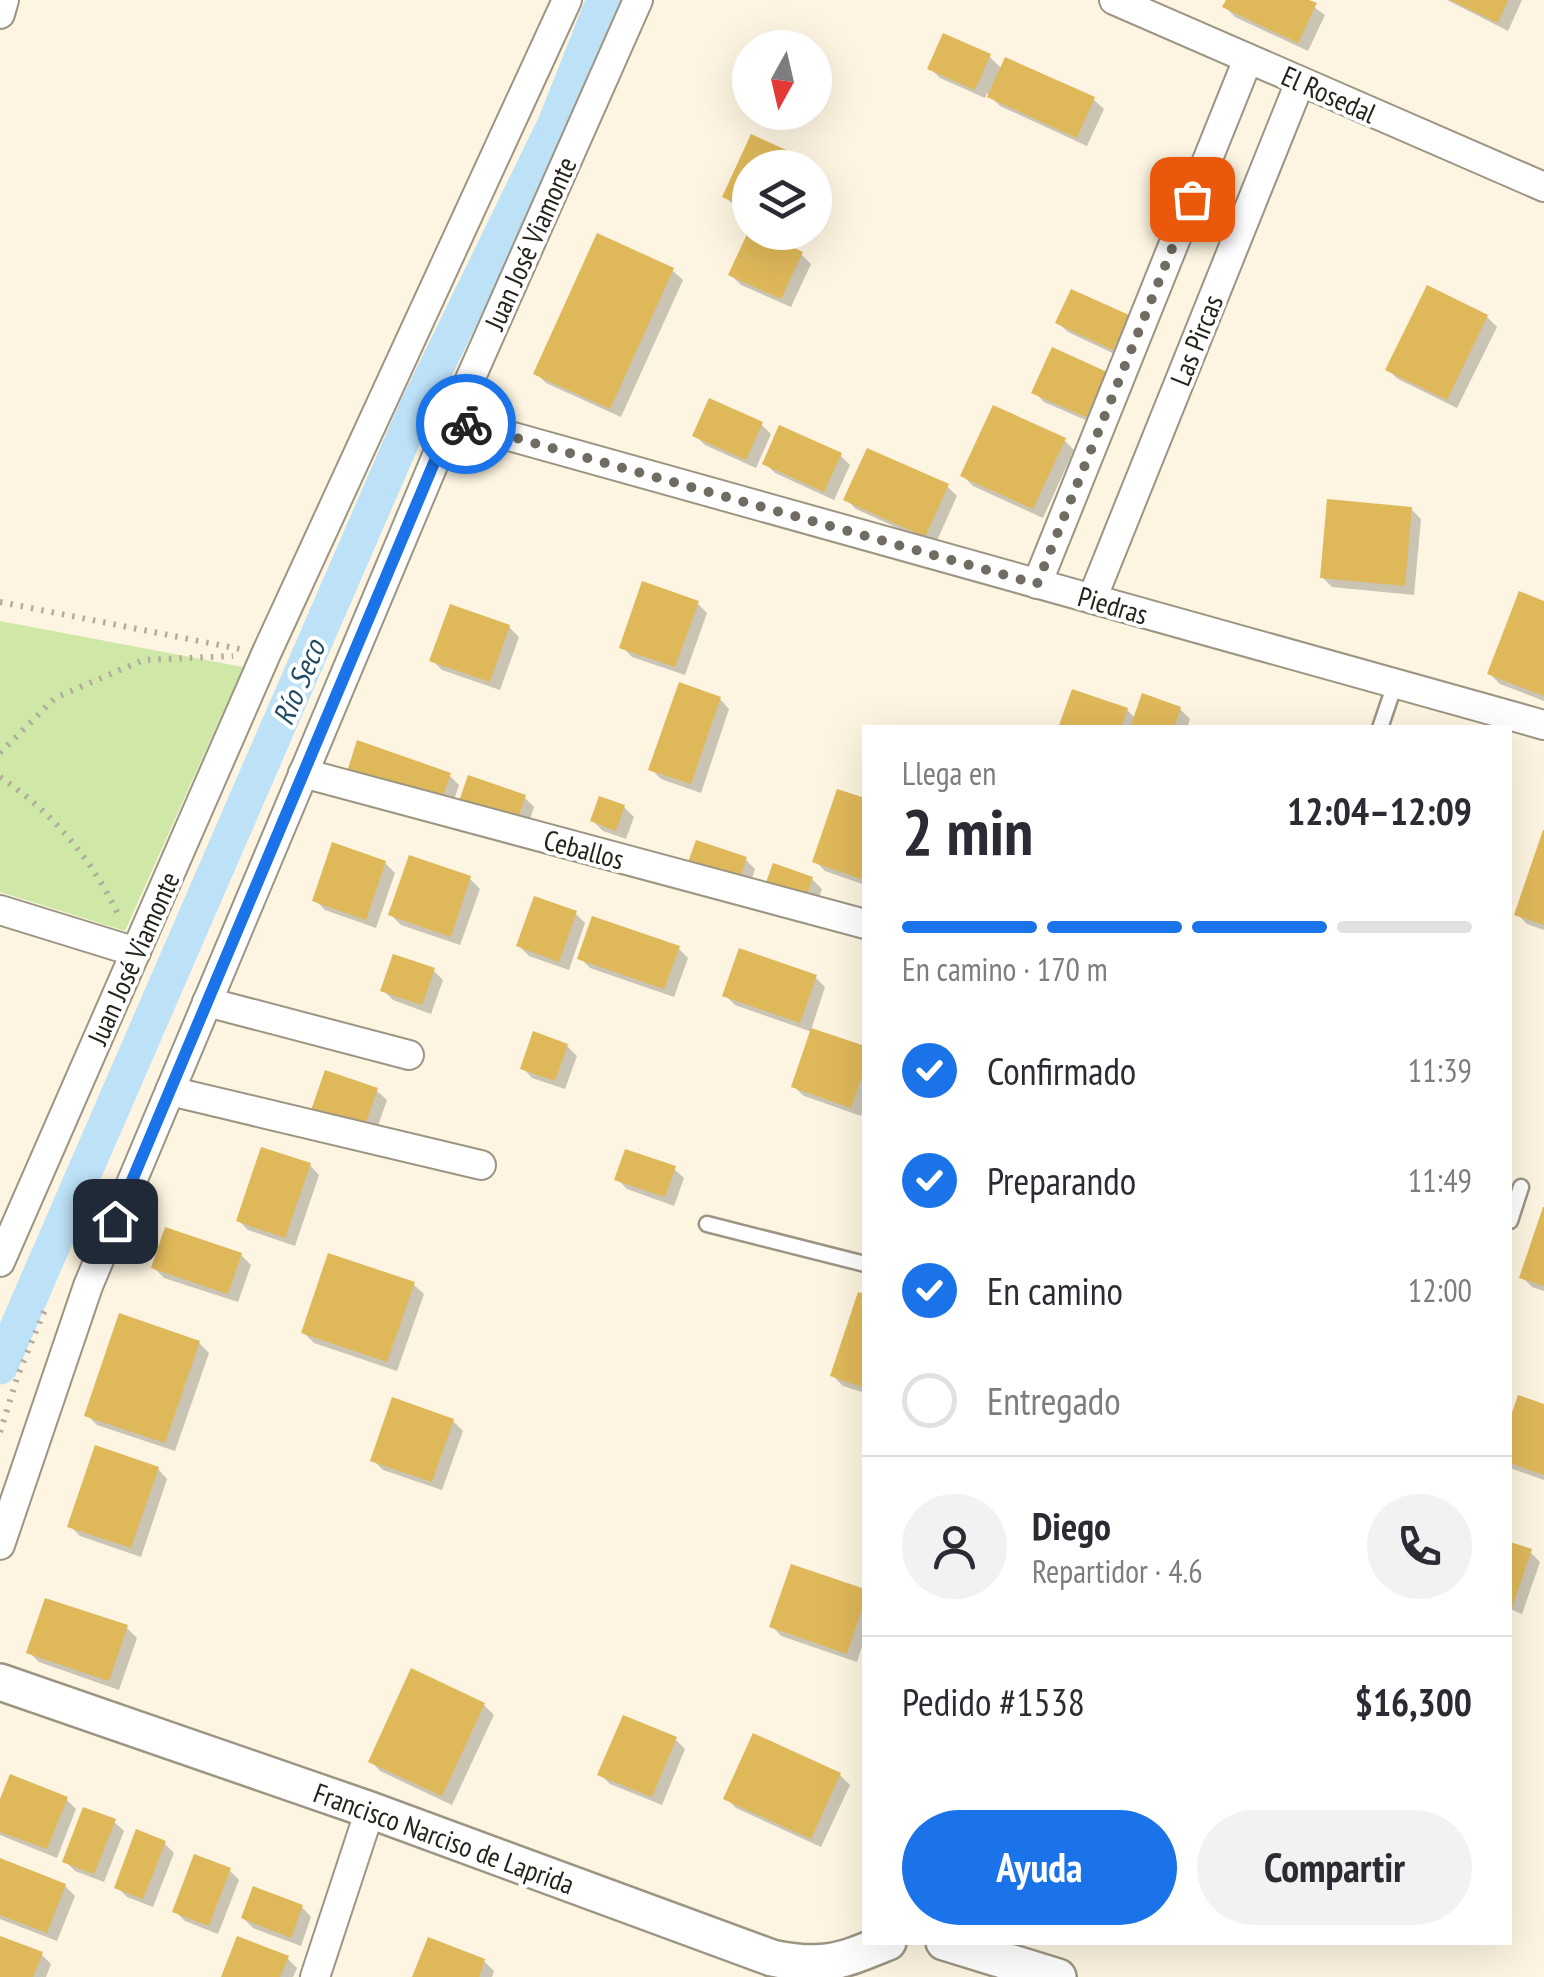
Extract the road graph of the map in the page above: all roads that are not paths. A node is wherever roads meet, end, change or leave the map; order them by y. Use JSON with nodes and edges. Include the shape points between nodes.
{"nodes":[{"id":1,"x":4,"y":0,"type":"edge"},
{"id":2,"x":567,"y":0,"type":"edge"},
{"id":3,"x":638,"y":0,"type":"edge"},
{"id":4,"x":1132,"y":4,"type":"edge"},
{"id":5,"x":0,"y":14,"type":"edge"},
{"id":6,"x":1248,"y":59,"type":"junction"},
{"id":7,"x":1300,"y":82,"type":"junction"},
{"id":8,"x":1544,"y":187,"type":"edge"},
{"id":9,"x":452,"y":420,"type":"junction"},
{"id":10,"x":1037,"y":584,"type":"junction"},
{"id":11,"x":1092,"y":599,"type":"junction"},
{"id":12,"x":1395,"y":684,"type":"junction"},
{"id":13,"x":1381,"y":725,"type":"edge"},
{"id":14,"x":1544,"y":725,"type":"edge"},
{"id":15,"x":303,"y":773,"type":"junction"},
{"id":16,"x":0,"y":910,"type":"edge"},
{"id":17,"x":862,"y":923,"type":"edge"},
{"id":18,"x":136,"y":952,"type":"junction"},
{"id":19,"x":207,"y":1002,"type":"junction"},
{"id":20,"x":409,"y":1056,"type":"dead end"},
{"id":21,"x":170,"y":1091,"type":"junction"},
{"id":22,"x":481,"y":1166,"type":"dead end"},
{"id":23,"x":1520,"y":1187,"type":"dead end"},
{"id":24,"x":1512,"y":1214,"type":"edge"},
{"id":25,"x":707,"y":1224,"type":"dead end"},
{"id":26,"x":0,"y":1262,"type":"edge"},
{"id":27,"x":862,"y":1263,"type":"edge"},
{"id":28,"x":0,"y":1545,"type":"edge"},
{"id":29,"x":0,"y":1682,"type":"edge"},
{"id":30,"x":370,"y":1810,"type":"junction"},
{"id":31,"x":880,"y":1945,"type":"edge"},
{"id":32,"x":954,"y":1945,"type":"edge"},
{"id":33,"x":315,"y":1977,"type":"edge"},
{"id":34,"x":1058,"y":1977,"type":"edge"}],
"edges":[{"from":1,"to":5,"type":"street"},
{"from":2,"to":18,"type":"street","name":"Juan José Viamonte"},
{"from":3,"to":9,"type":"street","name":"Juan José Viamonte"},
{"from":4,"to":6,"type":"street","name":"El Rosedal"},
{"from":6,"to":7,"type":"street","name":"El Rosedal"},
{"from":6,"to":10,"type":"street","name":"Las Pircas"},
{"from":7,"to":8,"type":"street","name":"El Rosedal"},
{"from":7,"to":11,"type":"street","name":"Las Pircas"},
{"from":9,"to":10,"type":"street","name":"Piedras"},
{"from":9,"to":15,"type":"street","name":"Juan José Viamonte"},
{"from":10,"to":11,"type":"street","name":"Piedras"},
{"from":11,"to":12,"type":"street","name":"Piedras"},
{"from":12,"to":13,"type":"lane"},
{"from":12,"to":14,"type":"street","name":"Piedras"},
{"from":15,"to":17,"type":"street","name":"Ceballos"},
{"from":15,"to":19,"type":"street","name":"Juan José Viamonte"},
{"from":16,"to":18,"type":"street"},
{"from":18,"to":26,"type":"street","name":"Juan José Viamonte"},
{"from":19,"to":20,"type":"street"},
{"from":19,"to":21,"type":"street","name":"Juan José Viamonte"},
{"from":21,"to":22,"type":"street"},
{"from":21,"to":28,"type":"street","name":"Juan José Viamonte","via":[[88,1286]]},
{"from":23,"to":24,"type":"lane"},
{"from":25,"to":27,"type":"lane"},
{"from":29,"to":30,"type":"street","name":"Francisco Narciso de Laprida"},
{"from":30,"to":31,"type":"street","name":"Francisco Narciso de Laprida","via":[[772,1958],[838,1962]]},
{"from":30,"to":33,"type":"street"},
{"from":32,"to":34,"type":"street"}]}
